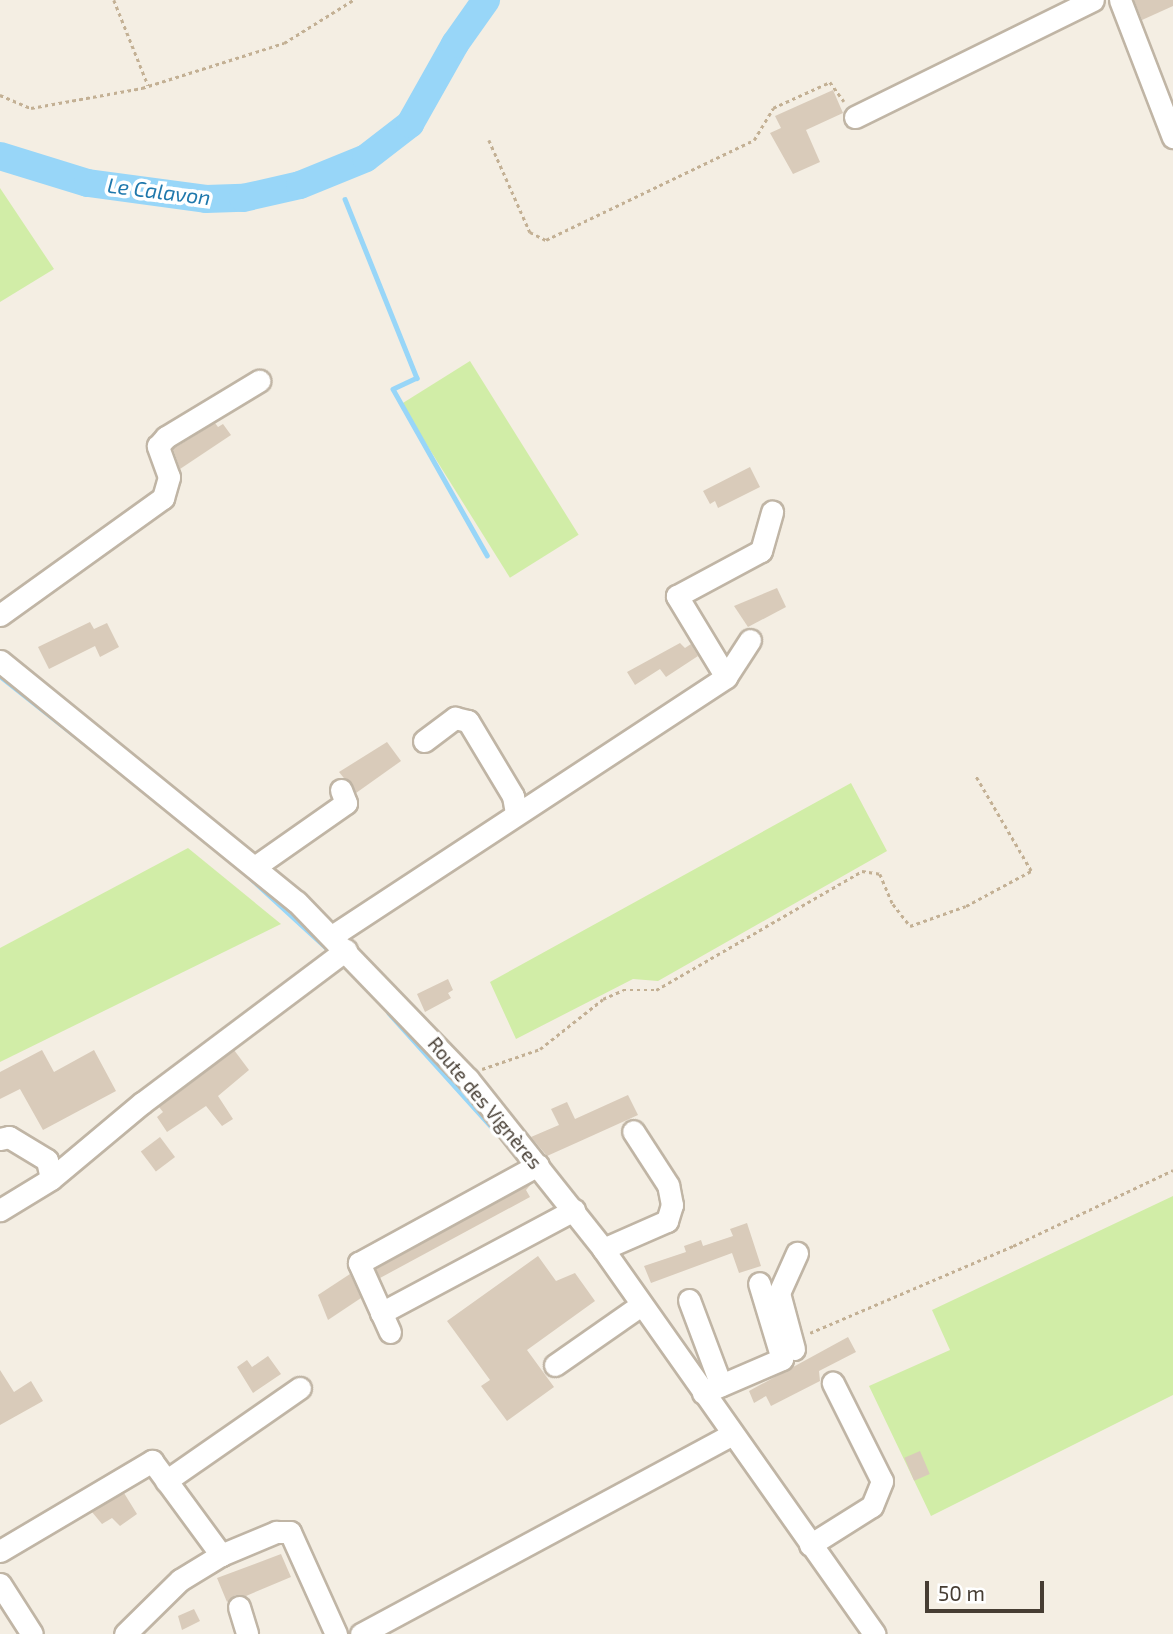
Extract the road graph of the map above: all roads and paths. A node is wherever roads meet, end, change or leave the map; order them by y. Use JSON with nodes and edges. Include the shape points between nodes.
{"nodes":[{"id":1,"x":114,"y":0,"type":"edge"},
{"id":2,"x":353,"y":0,"type":"edge"},
{"id":3,"x":1093,"y":0,"type":"edge"},
{"id":4,"x":1120,"y":0,"type":"edge"},
{"id":5,"x":149,"y":86,"type":"junction"},
{"id":6,"x":0,"y":95,"type":"edge"},
{"id":7,"x":855,"y":117,"type":"joint"},
{"id":8,"x":1173,"y":137,"type":"edge"},
{"id":9,"x":488,"y":140,"type":"dead end"},
{"id":10,"x":259,"y":381,"type":"dead end"},
{"id":11,"x":772,"y":512,"type":"dead end"},
{"id":12,"x":0,"y":615,"type":"edge"},
{"id":13,"x":750,"y":640,"type":"dead end"},
{"id":14,"x":0,"y":661,"type":"edge"},
{"id":15,"x":726,"y":677,"type":"junction"},
{"id":16,"x":424,"y":741,"type":"dead end"},
{"id":17,"x":976,"y":776,"type":"dead end"},
{"id":18,"x":341,"y":790,"type":"dead end"},
{"id":19,"x":516,"y":813,"type":"junction"},
{"id":20,"x":256,"y":866,"type":"junction"},
{"id":21,"x":339,"y":943,"type":"junction"},
{"id":22,"x":468,"y":1079,"type":"junction"},
{"id":23,"x":633,"y":1131,"type":"dead end"},
{"id":24,"x":0,"y":1139,"type":"edge"},
{"id":25,"x":538,"y":1165,"type":"junction"},
{"id":26,"x":1173,"y":1170,"type":"edge"},
{"id":27,"x":51,"y":1179,"type":"junction"},
{"id":28,"x":0,"y":1210,"type":"edge"},
{"id":29,"x":573,"y":1210,"type":"junction"},
{"id":30,"x":603,"y":1249,"type":"junction"},
{"id":31,"x":797,"y":1253,"type":"dead end"},
{"id":32,"x":759,"y":1283,"type":"dead end"},
{"id":33,"x":689,"y":1300,"type":"dead end"},
{"id":34,"x":641,"y":1305,"type":"junction"},
{"id":35,"x":789,"y":1350,"type":"junction"},
{"id":36,"x":555,"y":1365,"type":"dead end"},
{"id":37,"x":833,"y":1383,"type":"dead end"},
{"id":38,"x":300,"y":1388,"type":"dead end"},
{"id":39,"x":712,"y":1389,"type":"junction"},
{"id":40,"x":732,"y":1434,"type":"junction"},
{"id":41,"x":166,"y":1481,"type":"junction"},
{"id":42,"x":86,"y":1515,"type":"dead end"},
{"id":43,"x":810,"y":1545,"type":"junction"},
{"id":44,"x":0,"y":1551,"type":"edge"},
{"id":45,"x":221,"y":1555,"type":"junction"},
{"id":46,"x":0,"y":1567,"type":"edge"},
{"id":47,"x":0,"y":1584,"type":"edge"},
{"id":48,"x":239,"y":1608,"type":"dead end"},
{"id":49,"x":32,"y":1634,"type":"edge"},
{"id":50,"x":125,"y":1634,"type":"edge"},
{"id":51,"x":247,"y":1634,"type":"edge"},
{"id":52,"x":336,"y":1634,"type":"edge"},
{"id":53,"x":361,"y":1634,"type":"edge"},
{"id":54,"x":875,"y":1634,"type":"edge"}],
"edges":[{"from":1,"to":5,"type":"path"},
{"from":2,"to":5,"type":"path","via":[[285,43]]},
{"from":3,"to":7,"type":"street"},
{"from":4,"to":8,"type":"street"},
{"from":5,"to":6,"type":"path","via":[[31,108]]},
{"from":7,"to":9,"type":"path","via":[[830,82],[773,108],[754,140],[547,240],[530,232]]},
{"from":10,"to":12,"type":"street","via":[[158,446],[169,477],[163,498]]},
{"from":11,"to":15,"type":"street","via":[[761,551],[677,596]]},
{"from":13,"to":15,"type":"street"},
{"from":14,"to":20,"type":"street","name":"Route des Vignères"},
{"from":15,"to":19,"type":"street"},
{"from":16,"to":19,"type":"street","via":[[455,718],[468,721],[513,796]]},
{"from":17,"to":22,"type":"path","via":[[1031,871],[966,906],[910,926],[892,904],[880,874],[862,871],[656,990],[623,990],[603,999],[540,1049],[491,1064]]},
{"from":18,"to":20,"type":"street","via":[[346,803]]},
{"from":19,"to":21,"type":"street"},
{"from":20,"to":21,"type":"street","name":"Route des Vignères"},
{"from":21,"to":22,"type":"street","name":"Route des Vignères"},
{"from":21,"to":27,"type":"street"},
{"from":22,"to":25,"type":"street","name":"Route des Vignères"},
{"from":23,"to":30,"type":"street","via":[[668,1185],[672,1205],[667,1221]]},
{"from":24,"to":27,"type":"street","via":[[9,1137],[47,1160]]},
{"from":25,"to":29,"type":"street","name":"Route des Vignères"},
{"from":25,"to":29,"type":"street","via":[[359,1263],[386,1322]]},
{"from":26,"to":35,"type":"path"},
{"from":27,"to":28,"type":"street"},
{"from":29,"to":30,"type":"street","name":"Route des Vignères"},
{"from":30,"to":34,"type":"street","name":"Route des Vignères"},
{"from":31,"to":35,"type":"street","via":[[779,1293]]},
{"from":32,"to":35,"type":"street"},
{"from":33,"to":39,"type":"street"},
{"from":34,"to":36,"type":"street"},
{"from":34,"to":39,"type":"street","name":"Route des Vignères"},
{"from":35,"to":39,"type":"street"},
{"from":37,"to":43,"type":"street","via":[[882,1481],[872,1506]]},
{"from":38,"to":41,"type":"street"},
{"from":39,"to":40,"type":"street","name":"Route des Vignères"},
{"from":40,"to":43,"type":"street","name":"Route des Vignères"},
{"from":40,"to":53,"type":"street"},
{"from":41,"to":44,"type":"street","via":[[152,1461]]},
{"from":41,"to":45,"type":"street"},
{"from":42,"to":46,"type":"street"},
{"from":43,"to":54,"type":"street","name":"Route des Vignères"},
{"from":45,"to":50,"type":"street","via":[[180,1580]]},
{"from":45,"to":52,"type":"street","via":[[276,1532],[290,1532]]},
{"from":47,"to":49,"type":"street"},
{"from":48,"to":51,"type":"street"}]}
